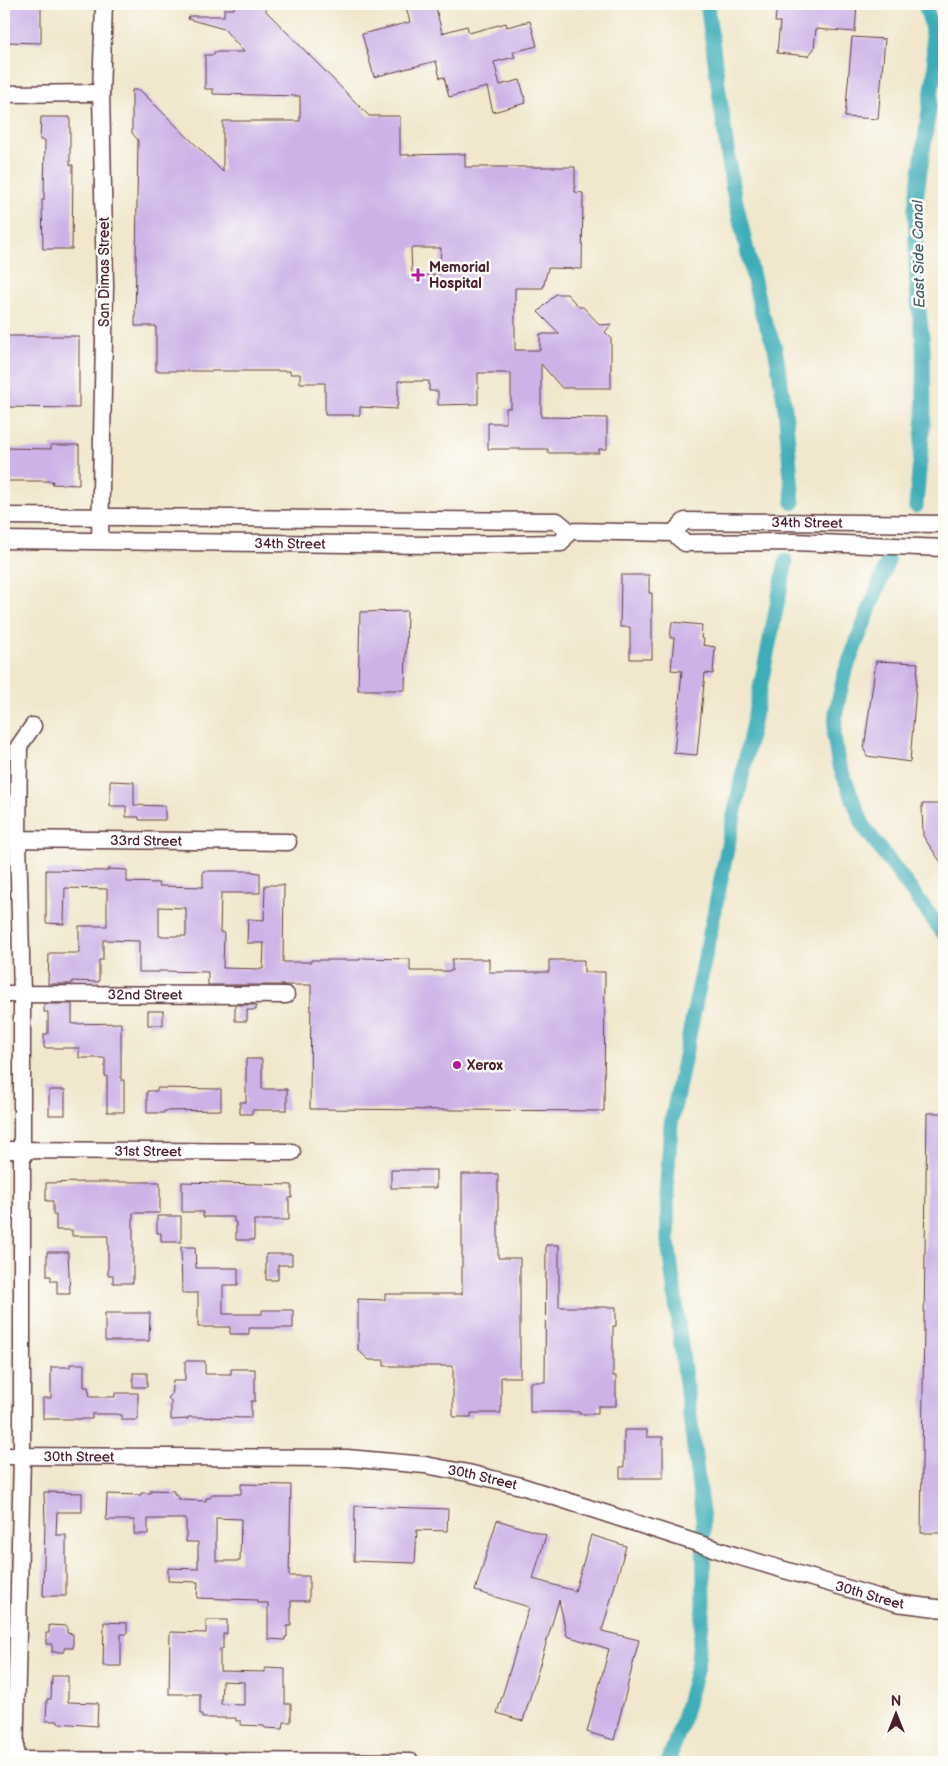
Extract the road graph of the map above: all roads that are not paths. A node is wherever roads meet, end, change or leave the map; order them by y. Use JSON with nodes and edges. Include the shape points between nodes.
{"nodes":[{"id":1,"x":104,"y":4,"type":"edge"},
{"id":2,"x":102,"y":93,"type":"junction"},
{"id":3,"x":4,"y":94,"type":"edge"},
{"id":4,"x":4,"y":516,"type":"edge"},
{"id":5,"x":100,"y":516,"type":"junction"},
{"id":6,"x":944,"y":524,"type":"edge"},
{"id":7,"x":569,"y":531,"type":"junction"},
{"id":8,"x":673,"y":533,"type":"junction"},
{"id":9,"x":4,"y":540,"type":"edge"},
{"id":10,"x":100,"y":540,"type":"junction"},
{"id":11,"x":944,"y":548,"type":"edge"},
{"id":12,"x":33,"y":726,"type":"dead end"},
{"id":13,"x":11,"y":839,"type":"edge"},
{"id":14,"x":288,"y":842,"type":"dead end"},
{"id":15,"x":4,"y":994,"type":"edge"},
{"id":16,"x":22,"y":994,"type":"junction"},
{"id":17,"x":286,"y":996,"type":"dead end"},
{"id":18,"x":4,"y":1150,"type":"edge"},
{"id":19,"x":22,"y":1150,"type":"junction"},
{"id":20,"x":292,"y":1152,"type":"dead end"},
{"id":21,"x":4,"y":1456,"type":"edge"},
{"id":22,"x":22,"y":1456,"type":"junction"},
{"id":23,"x":944,"y":1609,"type":"edge"},
{"id":24,"x":11,"y":1760,"type":"edge"},
{"id":25,"x":411,"y":1762,"type":"edge"}],
"edges":[{"from":1,"to":2,"type":"street","name":"San Dimas Street"},
{"from":2,"to":3,"type":"street"},
{"from":2,"to":5,"type":"street","name":"San Dimas Street","via":[[105,286]]},
{"from":4,"to":5,"type":"street","name":"34th Street"},
{"from":5,"to":7,"type":"street","name":"34th Street","via":[[557,521]]},
{"from":5,"to":10,"type":"street","name":"San Dimas Street"},
{"from":6,"to":8,"type":"street","name":"34th Street","via":[[686,521]]},
{"from":7,"to":8,"type":"street","name":"34th Street"},
{"from":7,"to":10,"type":"street","name":"34th Street","via":[[561,543],[429,545]]},
{"from":8,"to":11,"type":"street","name":"34th Street","via":[[685,543],[794,542]]},
{"from":9,"to":10,"type":"street","name":"34th Street"},
{"from":12,"to":13,"type":"street","via":[[19,746]]},
{"from":13,"to":14,"type":"street","name":"33rd Street"},
{"from":13,"to":16,"type":"street"},
{"from":15,"to":16,"type":"street","name":"32nd Street"},
{"from":16,"to":17,"type":"street","name":"32nd Street"},
{"from":16,"to":19,"type":"street"},
{"from":18,"to":19,"type":"street","name":"31st Street"},
{"from":19,"to":20,"type":"street","name":"31st Street"},
{"from":19,"to":22,"type":"street"},
{"from":21,"to":22,"type":"street","name":"30th Street"},
{"from":22,"to":23,"type":"street","name":"30th Street","via":[[347,1458],[418,1464],[521,1486],[737,1556],[898,1603]]},
{"from":22,"to":24,"type":"street"},
{"from":24,"to":25,"type":"street"}]}
